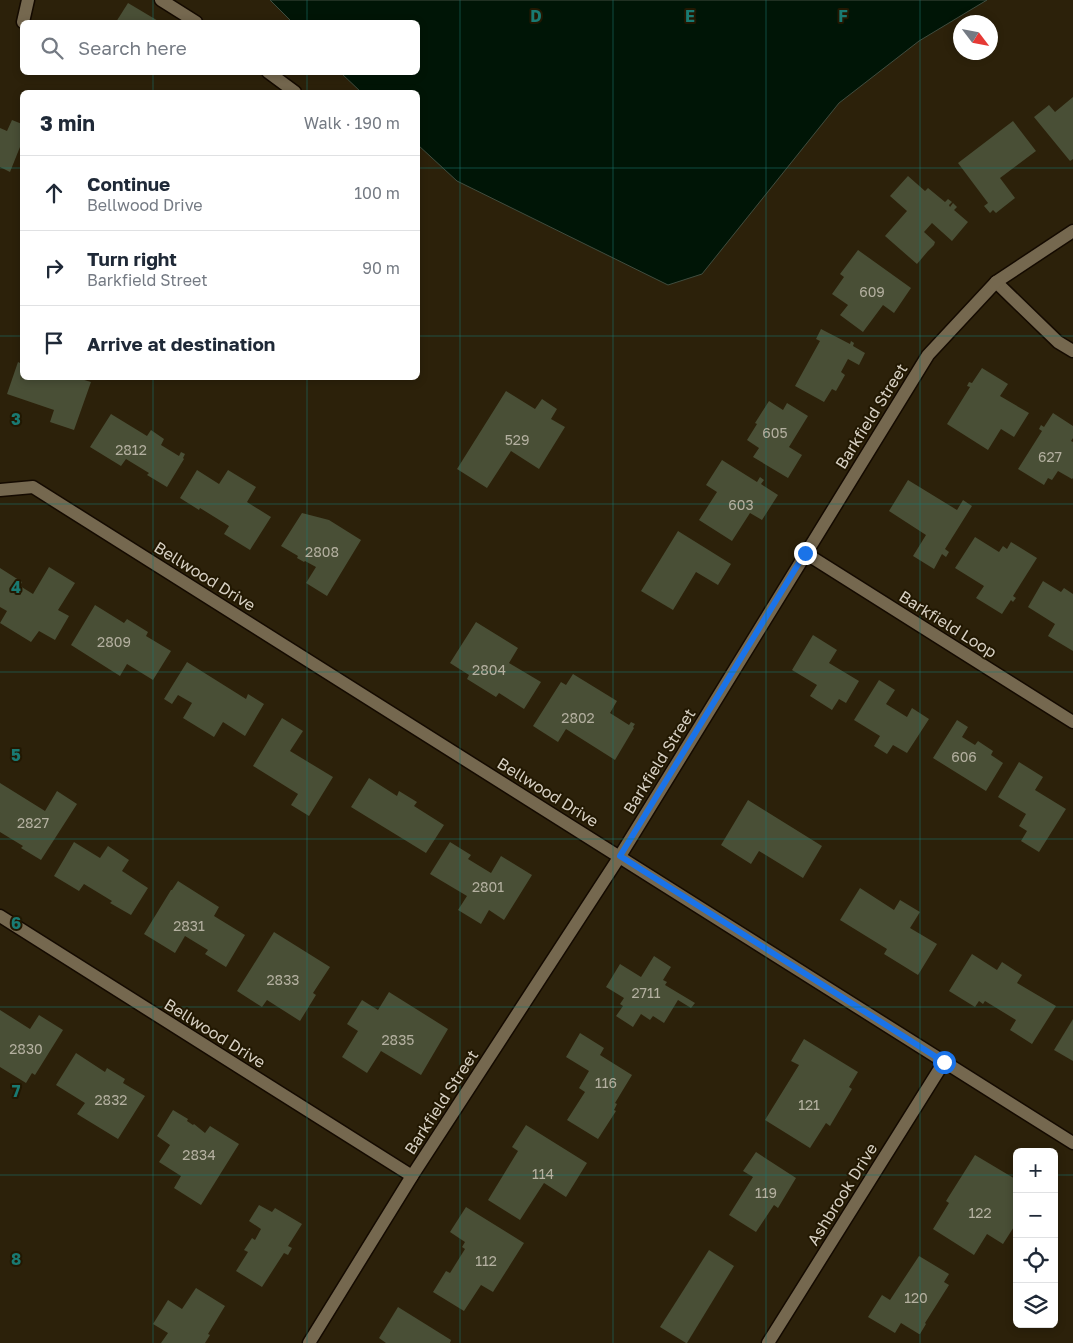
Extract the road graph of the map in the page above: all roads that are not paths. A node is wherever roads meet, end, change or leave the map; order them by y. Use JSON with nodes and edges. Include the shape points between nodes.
{"nodes":[{"id":1,"x":28,"y":0,"type":"edge"},
{"id":2,"x":161,"y":0,"type":"edge"},
{"id":3,"x":23,"y":20,"type":"edge"},
{"id":4,"x":193,"y":20,"type":"edge"},
{"id":5,"x":272,"y":75,"type":"edge"},
{"id":6,"x":292,"y":90,"type":"edge"},
{"id":7,"x":1073,"y":231,"type":"edge"},
{"id":8,"x":996,"y":282,"type":"junction"},
{"id":9,"x":1073,"y":351,"type":"edge"},
{"id":10,"x":0,"y":490,"type":"edge"},
{"id":11,"x":805,"y":553,"type":"junction"},
{"id":12,"x":1073,"y":722,"type":"edge"},
{"id":13,"x":620,"y":856,"type":"junction"},
{"id":14,"x":0,"y":916,"type":"edge"},
{"id":15,"x":944,"y":1062,"type":"junction"},
{"id":16,"x":1073,"y":1143,"type":"edge"},
{"id":17,"x":412,"y":1176,"type":"junction"},
{"id":18,"x":309,"y":1343,"type":"edge"},
{"id":19,"x":768,"y":1343,"type":"edge"}],
"edges":[{"from":1,"to":3,"type":"street"},
{"from":2,"to":4,"type":"street"},
{"from":5,"to":6,"type":"street"},
{"from":7,"to":8,"type":"street","name":"Barkfield Street"},
{"from":8,"to":9,"type":"street","via":[[1058,342]]},
{"from":8,"to":11,"type":"street","name":"Barkfield Street","via":[[928,355]]},
{"from":10,"to":13,"type":"street","name":"Bellwood Drive","via":[[33,487]]},
{"from":11,"to":12,"type":"street","name":"Barkfield Loop"},
{"from":11,"to":13,"type":"street","name":"Barkfield Street"},
{"from":13,"to":15,"type":"street","name":"Bellwood Drive"},
{"from":13,"to":17,"type":"street","name":"Barkfield Street"},
{"from":14,"to":17,"type":"street","name":"Bellwood Drive"},
{"from":15,"to":16,"type":"street","name":"Bellwood Drive"},
{"from":15,"to":19,"type":"street","name":"Ashbrook Drive"},
{"from":17,"to":18,"type":"street","name":"Barkfield Street"}]}
